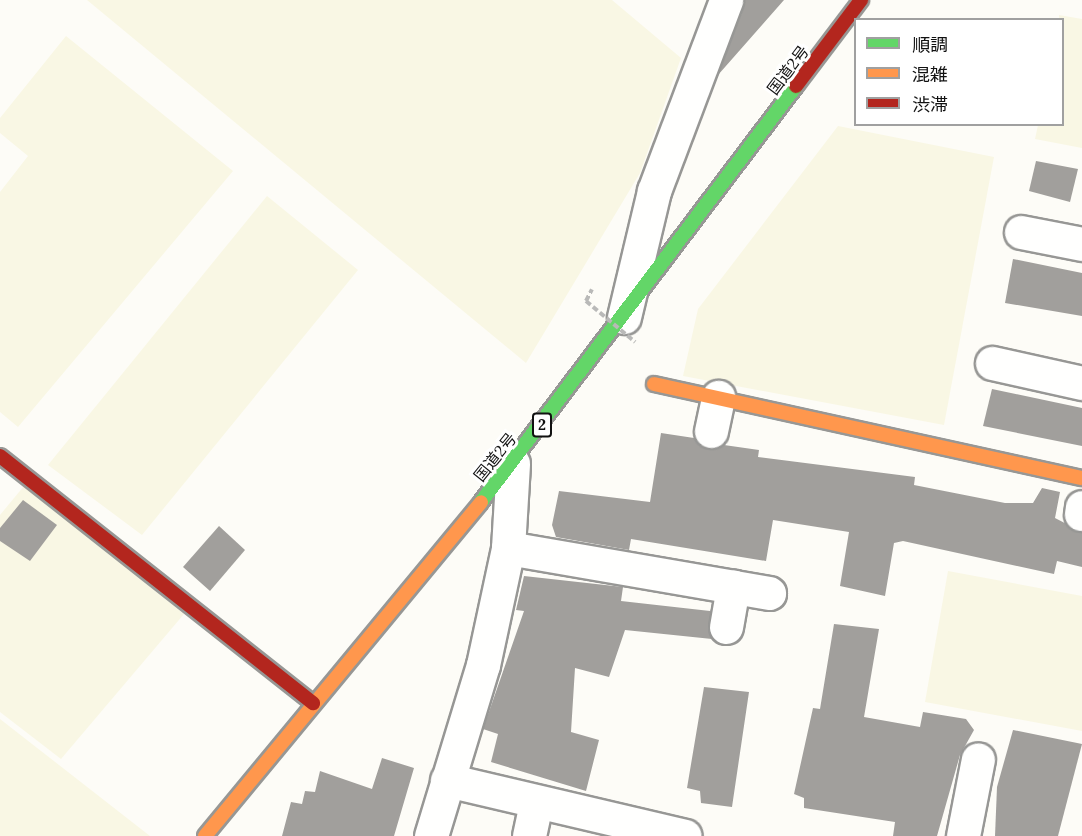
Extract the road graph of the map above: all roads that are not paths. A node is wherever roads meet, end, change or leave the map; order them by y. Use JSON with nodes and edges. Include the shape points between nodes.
{"nodes":[{"id":1,"x":726,"y":0,"type":"edge"},
{"id":2,"x":861,"y":0,"type":"edge"},
{"id":3,"x":1021,"y":232,"type":"dead end"},
{"id":4,"x":1082,"y":244,"type":"edge"},
{"id":5,"x":630,"y":329,"type":"junction"},
{"id":6,"x":992,"y":363,"type":"dead end"},
{"id":7,"x":1082,"y":383,"type":"edge"},
{"id":8,"x":654,"y":384,"type":"dead end"},
{"id":9,"x":718,"y":397,"type":"junction"},
{"id":10,"x":711,"y":431,"type":"dead end"},
{"id":11,"x":0,"y":456,"type":"edge"},
{"id":12,"x":513,"y":463,"type":"junction"},
{"id":13,"x":1082,"y":478,"type":"edge"},
{"id":14,"x":508,"y":548,"type":"junction"},
{"id":15,"x":733,"y":587,"type":"junction"},
{"id":16,"x":769,"y":593,"type":"dead end"},
{"id":17,"x":726,"y":627,"type":"dead end"},
{"id":18,"x":313,"y":703,"type":"junction"},
{"id":19,"x":978,"y":759,"type":"dead end"},
{"id":20,"x":447,"y":780,"type":"junction"},
{"id":21,"x":536,"y":803,"type":"junction"},
{"id":22,"x":205,"y":836,"type":"edge"},
{"id":23,"x":431,"y":836,"type":"edge"},
{"id":24,"x":529,"y":836,"type":"edge"},
{"id":25,"x":686,"y":836,"type":"edge"},
{"id":26,"x":963,"y":836,"type":"edge"}],
"edges":[{"from":1,"to":5,"type":"street","via":[[654,191]]},
{"from":2,"to":5,"type":"main road","name":"国道2号","number":"2"},
{"from":3,"to":4,"type":"street"},
{"from":5,"to":12,"type":"main road","name":"国道2号","number":"2"},
{"from":6,"to":7,"type":"street"},
{"from":8,"to":9,"type":"main road"},
{"from":9,"to":10,"type":"street"},
{"from":9,"to":13,"type":"main road"},
{"from":11,"to":18,"type":"main road"},
{"from":12,"to":14,"type":"street"},
{"from":12,"to":18,"type":"main road","name":"国道2号","number":"2"},
{"from":14,"to":15,"type":"street"},
{"from":14,"to":20,"type":"street","via":[[483,665]]},
{"from":15,"to":16,"type":"street"},
{"from":15,"to":17,"type":"street"},
{"from":18,"to":22,"type":"main road","name":"国道2号","number":"2"},
{"from":19,"to":26,"type":"street"},
{"from":20,"to":21,"type":"street"},
{"from":20,"to":23,"type":"street"},
{"from":21,"to":24,"type":"street"},
{"from":21,"to":25,"type":"street"}]}
